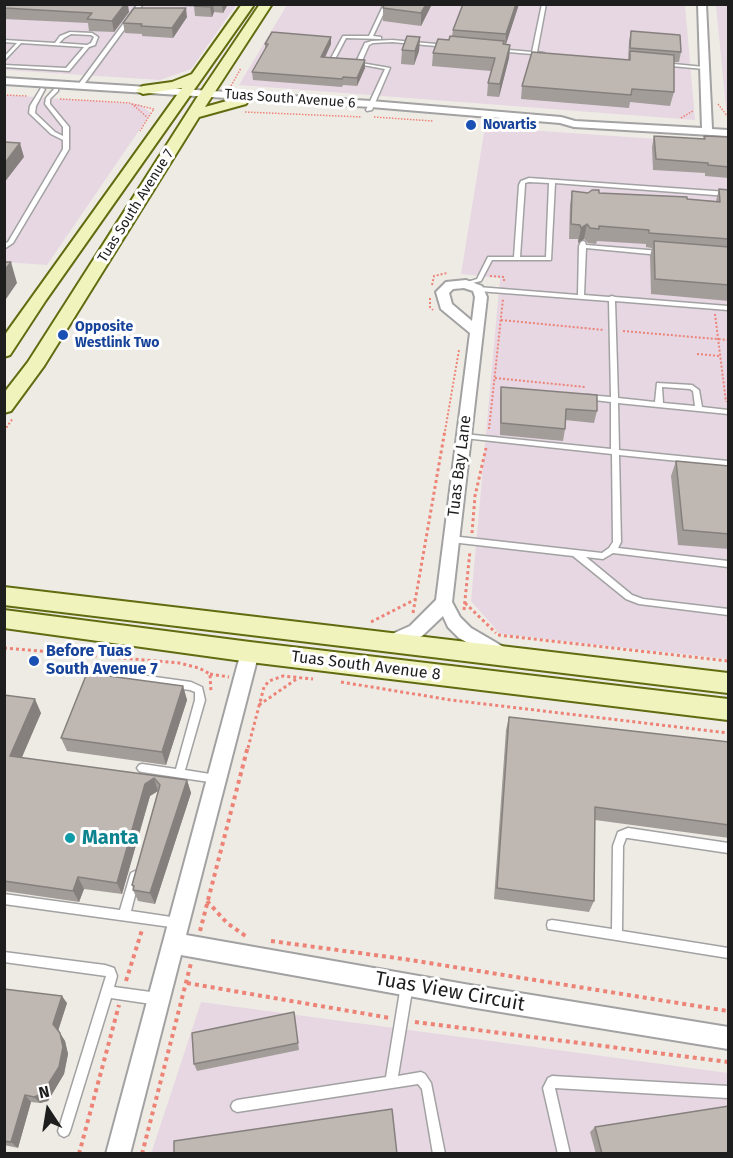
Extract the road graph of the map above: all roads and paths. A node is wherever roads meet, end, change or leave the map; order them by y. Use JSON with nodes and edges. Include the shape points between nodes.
{"nodes":[{"id":1,"x":141,"y":4,"type":"edge"},
{"id":2,"x":172,"y":4,"type":"edge"},
{"id":3,"x":192,"y":4,"type":"edge"},
{"id":4,"x":248,"y":4,"type":"edge"},
{"id":5,"x":266,"y":4,"type":"edge"},
{"id":6,"x":386,"y":4,"type":"edge"},
{"id":7,"x":544,"y":4,"type":"edge"},
{"id":8,"x":702,"y":4,"type":"edge"},
{"id":9,"x":363,"y":37,"type":"junction"},
{"id":10,"x":370,"y":38,"type":"junction"},
{"id":11,"x":4,"y":41,"type":"edge"},
{"id":12,"x":392,"y":41,"type":"junction"},
{"id":13,"x":20,"y":42,"type":"junction"},
{"id":14,"x":57,"y":44,"type":"junction"},
{"id":15,"x":367,"y":44,"type":"junction"},
{"id":16,"x":452,"y":46,"type":"edge"},
{"id":17,"x":86,"y":47,"type":"junction"},
{"id":18,"x":487,"y":49,"type":"edge"},
{"id":19,"x":106,"y":51,"type":"junction"},
{"id":20,"x":534,"y":53,"type":"junction"},
{"id":21,"x":546,"y":54,"type":"edge"},
{"id":22,"x":4,"y":60,"type":"edge"},
{"id":23,"x":358,"y":63,"type":"junction"},
{"id":24,"x":661,"y":64,"type":"edge"},
{"id":25,"x":4,"y":66,"type":"edge"},
{"id":26,"x":705,"y":68,"type":"junction"},
{"id":27,"x":198,"y":76,"type":"junction"},
{"id":28,"x":4,"y":81,"type":"edge"},
{"id":29,"x":215,"y":81,"type":"junction"},
{"id":30,"x":80,"y":86,"type":"junction"},
{"id":31,"x":4,"y":87,"type":"edge"},
{"id":32,"x":144,"y":93,"type":"junction"},
{"id":33,"x":4,"y":95,"type":"edge"},
{"id":34,"x":46,"y":96,"type":"junction"},
{"id":35,"x":185,"y":96,"type":"junction"},
{"id":36,"x":205,"y":97,"type":"junction"},
{"id":37,"x":130,"y":103,"type":"junction"},
{"id":38,"x":242,"y":103,"type":"junction"},
{"id":39,"x":33,"y":106,"type":"junction"},
{"id":40,"x":370,"y":107,"type":"junction"},
{"id":41,"x":701,"y":107,"type":"junction"},
{"id":42,"x":194,"y":114,"type":"junction"},
{"id":43,"x":171,"y":115,"type":"junction"},
{"id":44,"x":148,"y":118,"type":"junction"},
{"id":45,"x":674,"y":119,"type":"dead end"},
{"id":46,"x":440,"y":122,"type":"dead end"},
{"id":47,"x":648,"y":128,"type":"junction"},
{"id":48,"x":729,"y":128,"type":"edge"},
{"id":49,"x":707,"y":131,"type":"junction"},
{"id":50,"x":729,"y":133,"type":"edge"},
{"id":51,"x":139,"y":134,"type":"dead end"},
{"id":52,"x":67,"y":140,"type":"junction"},
{"id":53,"x":552,"y":181,"type":"junction"},
{"id":54,"x":584,"y":183,"type":"junction"},
{"id":55,"x":584,"y":194,"type":"edge"},
{"id":56,"x":729,"y":195,"type":"edge"},
{"id":57,"x":4,"y":247,"type":"edge"},
{"id":58,"x":672,"y":254,"type":"edge"},
{"id":59,"x":517,"y":259,"type":"junction"},
{"id":60,"x":452,"y":273,"type":"dead end"},
{"id":61,"x":482,"y":275,"type":"junction"},
{"id":62,"x":472,"y":287,"type":"junction"},
{"id":63,"x":504,"y":291,"type":"junction"},
{"id":64,"x":581,"y":296,"type":"junction"},
{"id":65,"x":612,"y":298,"type":"junction"},
{"id":66,"x":714,"y":307,"type":"junction"},
{"id":67,"x":729,"y":308,"type":"edge"},
{"id":68,"x":441,"y":316,"type":"dead end"},
{"id":69,"x":476,"y":331,"type":"junction"},
{"id":70,"x":459,"y":348,"type":"dead end"},
{"id":71,"x":4,"y":351,"type":"edge"},
{"id":72,"x":697,"y":354,"type":"dead end"},
{"id":73,"x":720,"y":356,"type":"junction"},
{"id":74,"x":582,"y":397,"type":"edge"},
{"id":75,"x":614,"y":400,"type":"junction"},
{"id":76,"x":726,"y":402,"type":"dead end"},
{"id":77,"x":659,"y":405,"type":"junction"},
{"id":78,"x":699,"y":409,"type":"junction"},
{"id":79,"x":11,"y":410,"type":"edge"},
{"id":80,"x":729,"y":412,"type":"edge"},
{"id":81,"x":4,"y":432,"type":"edge"},
{"id":82,"x":464,"y":436,"type":"junction"},
{"id":83,"x":488,"y":438,"type":"junction"},
{"id":84,"x":615,"y":452,"type":"junction"},
{"id":85,"x":729,"y":464,"type":"edge"},
{"id":86,"x":452,"y":539,"type":"junction"},
{"id":87,"x":471,"y":542,"type":"junction"},
{"id":88,"x":612,"y":550,"type":"junction"},
{"id":89,"x":575,"y":552,"type":"junction"},
{"id":90,"x":729,"y":564,"type":"edge"},
{"id":91,"x":4,"y":596,"type":"edge"},
{"id":92,"x":416,"y":598,"type":"junction"},
{"id":93,"x":444,"y":602,"type":"junction"},
{"id":94,"x":465,"y":603,"type":"junction"},
{"id":95,"x":464,"y":612,"type":"dead end"},
{"id":96,"x":729,"y":612,"type":"edge"},
{"id":97,"x":413,"y":616,"type":"dead end"},
{"id":98,"x":4,"y":619,"type":"edge"},
{"id":99,"x":362,"y":621,"type":"dead end"},
{"id":100,"x":371,"y":622,"type":"junction"},
{"id":101,"x":384,"y":633,"type":"junction"},
{"id":102,"x":489,"y":634,"type":"dead end"},
{"id":103,"x":498,"y":634,"type":"junction"},
{"id":104,"x":4,"y":648,"type":"edge"},
{"id":105,"x":250,"y":652,"type":"junction"},
{"id":106,"x":506,"y":657,"type":"junction"},
{"id":107,"x":729,"y":661,"type":"edge"},
{"id":108,"x":83,"y":671,"type":"dead end"},
{"id":109,"x":298,"y":677,"type":"junction"},
{"id":110,"x":318,"y":679,"type":"dead end"},
{"id":111,"x":339,"y":682,"type":"dead end"},
{"id":112,"x":729,"y":684,"type":"edge"},
{"id":113,"x":209,"y":699,"type":"dead end"},
{"id":114,"x":258,"y":706,"type":"junction"},
{"id":115,"x":729,"y":710,"type":"edge"},
{"id":116,"x":729,"y":733,"type":"edge"},
{"id":117,"x":142,"y":768,"type":"dead end"},
{"id":118,"x":179,"y":774,"type":"junction"},
{"id":119,"x":216,"y":779,"type":"junction"},
{"id":120,"x":729,"y":848,"type":"edge"},
{"id":121,"x":139,"y":862,"type":"edge"},
{"id":122,"x":4,"y":899,"type":"edge"},
{"id":123,"x":207,"y":901,"type":"junction"},
{"id":124,"x":124,"y":916,"type":"junction"},
{"id":125,"x":146,"y":918,"type":"junction"},
{"id":126,"x":552,"y":926,"type":"dead end"},
{"id":127,"x":175,"y":933,"type":"junction"},
{"id":128,"x":617,"y":936,"type":"junction"},
{"id":129,"x":259,"y":939,"type":"dead end"},
{"id":130,"x":270,"y":941,"type":"dead end"},
{"id":131,"x":196,"y":947,"type":"junction"},
{"id":132,"x":729,"y":953,"type":"edge"},
{"id":133,"x":4,"y":957,"type":"edge"},
{"id":134,"x":407,"y":985,"type":"junction"},
{"id":135,"x":108,"y":992,"type":"junction"},
{"id":136,"x":122,"y":994,"type":"junction"},
{"id":137,"x":158,"y":999,"type":"junction"},
{"id":138,"x":729,"y":1011,"type":"edge"},
{"id":139,"x":729,"y":1038,"type":"edge"},
{"id":140,"x":635,"y":1049,"type":"dead end"},
{"id":141,"x":729,"y":1062,"type":"edge"},
{"id":142,"x":391,"y":1082,"type":"junction"},
{"id":143,"x":729,"y":1092,"type":"edge"},
{"id":144,"x":237,"y":1106,"type":"dead end"},
{"id":145,"x":64,"y":1131,"type":"dead end"},
{"id":146,"x":79,"y":1154,"type":"edge"},
{"id":147,"x":118,"y":1154,"type":"edge"},
{"id":148,"x":142,"y":1154,"type":"edge"},
{"id":149,"x":439,"y":1154,"type":"edge"},
{"id":150,"x":564,"y":1154,"type":"edge"}],
"edges":[{"from":1,"to":19,"type":"lane"},
{"from":2,"to":3,"type":"lane"},
{"from":4,"to":27,"type":"street","name":"Tuas South Avenue 7"},
{"from":5,"to":29,"type":"street","name":"Tuas South Avenue 7"},
{"from":6,"to":10,"type":"lane"},
{"from":7,"to":20,"type":"lane"},
{"from":8,"to":26,"type":"street"},
{"from":9,"to":10,"type":"lane"},
{"from":9,"to":15,"type":"lane"},
{"from":9,"to":23,"type":"lane","via":[[345,36],[332,60]]},
{"from":10,"to":12,"type":"lane"},
{"from":11,"to":13,"type":"lane"},
{"from":12,"to":15,"type":"lane"},
{"from":12,"to":16,"type":"lane"},
{"from":13,"to":14,"type":"lane"},
{"from":13,"to":22,"type":"lane"},
{"from":14,"to":17,"type":"lane"},
{"from":14,"to":17,"type":"lane","via":[[70,33],[95,35],[93,44]]},
{"from":15,"to":23,"type":"lane"},
{"from":17,"to":19,"type":"lane"},
{"from":17,"to":25,"type":"lane","via":[[67,70]]},
{"from":18,"to":20,"type":"lane"},
{"from":19,"to":30,"type":"lane"},
{"from":20,"to":21,"type":"lane"},
{"from":23,"to":40,"type":"lane","via":[[388,68]]},
{"from":24,"to":26,"type":"lane"},
{"from":26,"to":41,"type":"street"},
{"from":27,"to":32,"type":"street","via":[[183,84]]},
{"from":27,"to":35,"type":"street","name":"Tuas South Avenue 7"},
{"from":28,"to":30,"type":"street","name":"Tuas South Avenue 6"},
{"from":29,"to":36,"type":"street","name":"Tuas South Avenue 7"},
{"from":29,"to":38,"type":"street"},
{"from":30,"to":32,"type":"street","name":"Tuas South Avenue 6"},
{"from":31,"to":34,"type":"street","name":"Tuas South Avenue 6"},
{"from":32,"to":34,"type":"street","name":"Tuas South Avenue 6"},
{"from":32,"to":35,"type":"street","name":"Tuas South Avenue 6"},
{"from":32,"to":43,"type":"street"},
{"from":33,"to":34,"type":"path"},
{"from":34,"to":37,"type":"path"},
{"from":34,"to":39,"type":"lane"},
{"from":34,"to":39,"type":"lane"},
{"from":34,"to":52,"type":"lane","via":[[66,127]]},
{"from":35,"to":36,"type":"street","name":"Tuas South Avenue 6"},
{"from":35,"to":43,"type":"street","name":"Tuas South Avenue 7"},
{"from":36,"to":38,"type":"street","name":"Tuas South Avenue 6"},
{"from":36,"to":42,"type":"street","name":"Tuas South Avenue 7"},
{"from":37,"to":44,"type":"path"},
{"from":37,"to":44,"type":"path","via":[[154,109]]},
{"from":38,"to":40,"type":"street","name":"Tuas South Avenue 6"},
{"from":38,"to":42,"type":"street"},
{"from":38,"to":46,"type":"path"},
{"from":39,"to":52,"type":"lane","via":[[36,119]]},
{"from":40,"to":47,"type":"street","name":"Tuas South Avenue 6","via":[[561,126]]},
{"from":41,"to":45,"type":"path"},
{"from":41,"to":47,"type":"street","via":[[691,122]]},
{"from":41,"to":48,"type":"street"},
{"from":41,"to":49,"type":"street"},
{"from":42,"to":79,"type":"street","name":"Tuas South Avenue 7"},
{"from":43,"to":71,"type":"street","name":"Tuas South Avenue 7"},
{"from":44,"to":51,"type":"path"},
{"from":47,"to":49,"type":"street","name":"Tuas South Avenue 6"},
{"from":49,"to":50,"type":"street","name":"Tuas South Avenue 6"},
{"from":52,"to":57,"type":"lane","via":[[66,149]]},
{"from":53,"to":54,"type":"lane"},
{"from":53,"to":59,"type":"lane","via":[[523,182]]},
{"from":53,"to":59,"type":"lane","via":[[550,258]]},
{"from":54,"to":55,"type":"lane"},
{"from":54,"to":56,"type":"lane"},
{"from":58,"to":64,"type":"lane","via":[[583,245]]},
{"from":59,"to":61,"type":"lane","via":[[490,258]]},
{"from":60,"to":68,"type":"path","via":[[434,276],[429,302]]},
{"from":61,"to":62,"type":"lane"},
{"from":61,"to":63,"type":"path","via":[[504,277]]},
{"from":62,"to":63,"type":"lane"},
{"from":62,"to":69,"type":"street","name":"Tuas Bay Lane","via":[[481,297]]},
{"from":62,"to":69,"type":"street","via":[[450,285],[442,292],[446,306]]},
{"from":63,"to":64,"type":"lane"},
{"from":63,"to":83,"type":"path"},
{"from":64,"to":65,"type":"lane"},
{"from":65,"to":66,"type":"lane"},
{"from":65,"to":75,"type":"lane"},
{"from":66,"to":67,"type":"lane"},
{"from":66,"to":73,"type":"path"},
{"from":69,"to":82,"type":"street","name":"Tuas Bay Lane"},
{"from":70,"to":92,"type":"path"},
{"from":72,"to":73,"type":"path"},
{"from":73,"to":76,"type":"path"},
{"from":74,"to":75,"type":"lane"},
{"from":75,"to":77,"type":"lane"},
{"from":75,"to":84,"type":"lane"},
{"from":77,"to":78,"type":"lane"},
{"from":77,"to":78,"type":"lane","via":[[658,384],[692,387]]},
{"from":78,"to":80,"type":"lane"},
{"from":79,"to":81,"type":"path"},
{"from":82,"to":83,"type":"lane"},
{"from":82,"to":86,"type":"street","name":"Tuas Bay Lane"},
{"from":83,"to":84,"type":"lane"},
{"from":83,"to":87,"type":"path","via":[[475,496]]},
{"from":84,"to":85,"type":"lane"},
{"from":84,"to":88,"type":"lane","via":[[617,542]]},
{"from":86,"to":87,"type":"lane"},
{"from":86,"to":93,"type":"street","name":"Tuas Bay Lane"},
{"from":87,"to":89,"type":"lane"},
{"from":87,"to":94,"type":"path"},
{"from":88,"to":89,"type":"lane","via":[[603,556]]},
{"from":88,"to":90,"type":"lane"},
{"from":89,"to":96,"type":"lane","via":[[629,597],[642,602]]},
{"from":91,"to":101,"type":"street","name":"Tuas South Avenue 8"},
{"from":92,"to":97,"type":"path"},
{"from":92,"to":100,"type":"path"},
{"from":93,"to":101,"type":"street","via":[[416,631]]},
{"from":93,"to":106,"type":"street","via":[[465,633]]},
{"from":94,"to":95,"type":"path"},
{"from":94,"to":103,"type":"path"},
{"from":98,"to":105,"type":"street","name":"Tuas South Avenue 8"},
{"from":99,"to":100,"type":"path"},
{"from":100,"to":101,"type":"path"},
{"from":101,"to":106,"type":"street","name":"Tuas South Avenue 8"},
{"from":102,"to":103,"type":"path"},
{"from":103,"to":107,"type":"path"},
{"from":104,"to":113,"type":"path","via":[[185,665],[210,674]]},
{"from":105,"to":115,"type":"street","name":"Tuas South Avenue 8"},
{"from":105,"to":119,"type":"street"},
{"from":106,"to":112,"type":"street","name":"Tuas South Avenue 8"},
{"from":108,"to":118,"type":"lane","via":[[199,690],[200,700]]},
{"from":109,"to":110,"type":"path"},
{"from":109,"to":114,"type":"path"},
{"from":109,"to":114,"type":"path","via":[[283,676],[269,681]]},
{"from":111,"to":116,"type":"path","via":[[451,700]]},
{"from":114,"to":123,"type":"path"},
{"from":117,"to":118,"type":"lane"},
{"from":118,"to":119,"type":"lane"},
{"from":119,"to":127,"type":"street"},
{"from":120,"to":128,"type":"lane","via":[[622,835],[618,846]]},
{"from":121,"to":124,"type":"lane"},
{"from":122,"to":124,"type":"lane"},
{"from":123,"to":129,"type":"path","via":[[247,938]]},
{"from":123,"to":131,"type":"path"},
{"from":124,"to":125,"type":"lane"},
{"from":125,"to":127,"type":"lane"},
{"from":125,"to":136,"type":"path"},
{"from":126,"to":128,"type":"lane"},
{"from":127,"to":131,"type":"street","name":"Tuas View Circuit"},
{"from":127,"to":137,"type":"street"},
{"from":128,"to":132,"type":"lane"},
{"from":130,"to":138,"type":"path"},
{"from":131,"to":134,"type":"street","name":"Tuas View Circuit"},
{"from":131,"to":148,"type":"path"},
{"from":133,"to":135,"type":"lane","via":[[110,972]]},
{"from":134,"to":139,"type":"street","name":"Tuas View Circuit"},
{"from":134,"to":142,"type":"lane"},
{"from":135,"to":136,"type":"lane"},
{"from":135,"to":145,"type":"lane"},
{"from":136,"to":137,"type":"lane"},
{"from":136,"to":146,"type":"path"},
{"from":137,"to":147,"type":"street"},
{"from":140,"to":141,"type":"path"},
{"from":142,"to":144,"type":"lane"},
{"from":142,"to":149,"type":"lane","via":[[414,1078],[425,1082]]},
{"from":143,"to":150,"type":"lane","via":[[552,1082],[549,1088]]}]}
